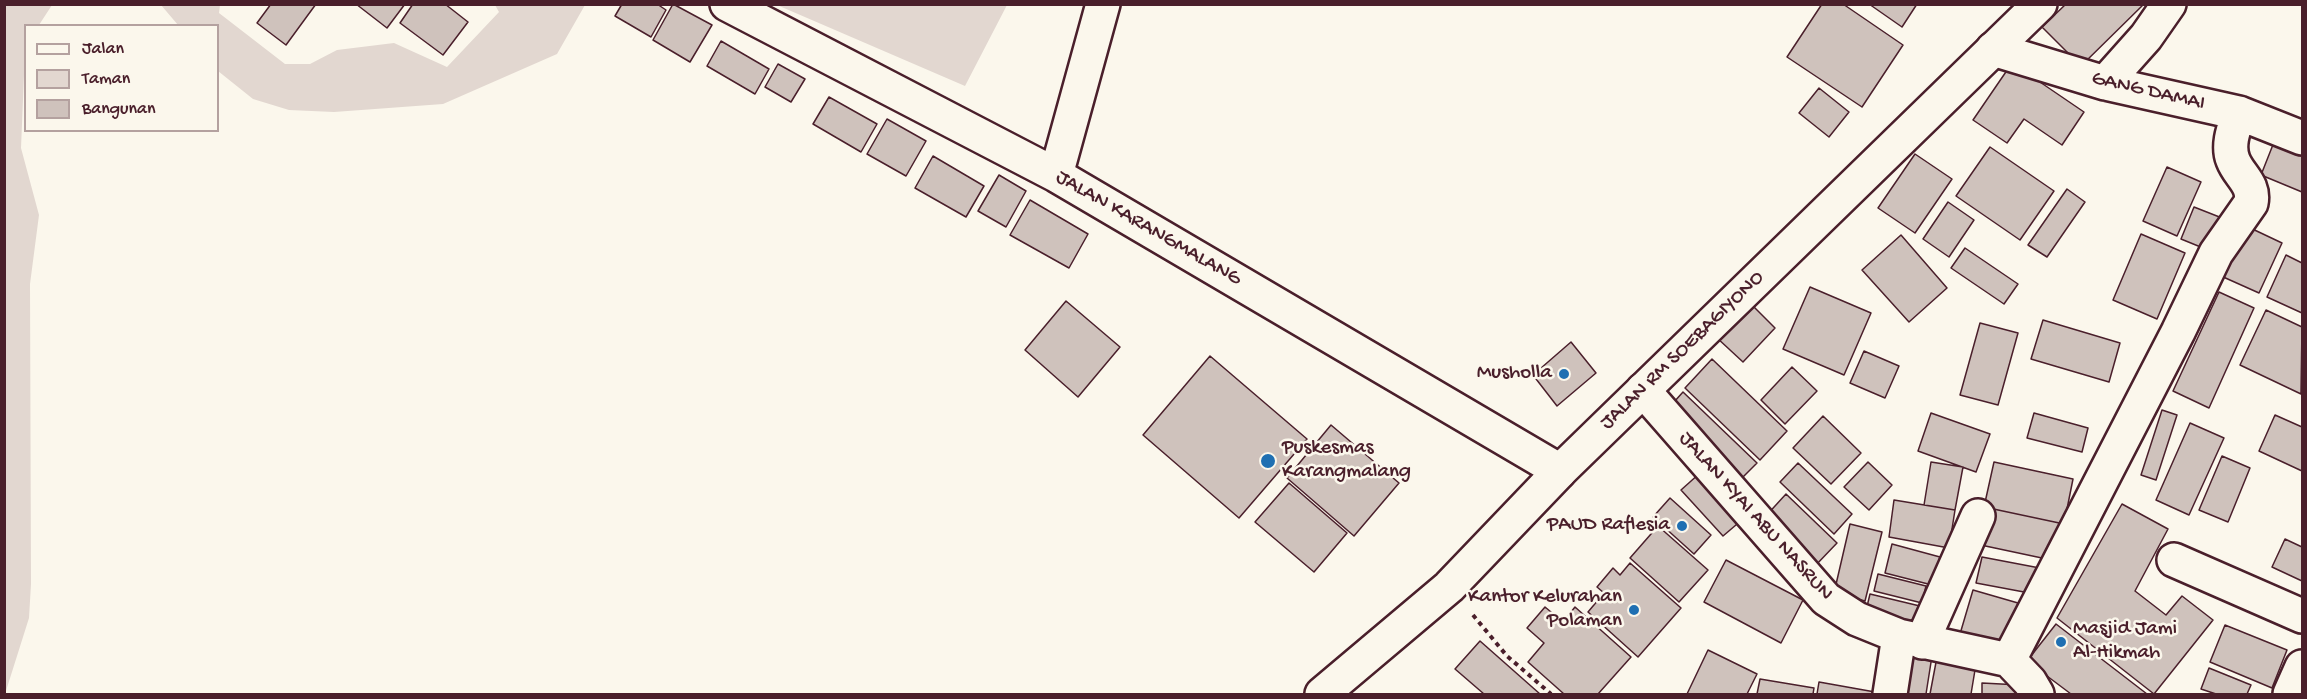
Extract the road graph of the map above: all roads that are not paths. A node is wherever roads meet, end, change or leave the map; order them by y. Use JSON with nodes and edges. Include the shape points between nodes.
{"nodes":[{"id":1,"x":727,"y":4,"type":"edge"},
{"id":2,"x":1103,"y":4,"type":"edge"},
{"id":3,"x":2040,"y":4,"type":"edge"},
{"id":4,"x":2169,"y":4,"type":"edge"},
{"id":5,"x":1993,"y":49,"type":"junction"},
{"id":6,"x":2105,"y":83,"type":"junction"},
{"id":7,"x":2239,"y":113,"type":"junction"},
{"id":8,"x":2302,"y":138,"type":"edge"},
{"id":9,"x":1056,"y":175,"type":"junction"},
{"id":10,"x":1643,"y":390,"type":"junction"},
{"id":11,"x":1560,"y":471,"type":"junction"},
{"id":12,"x":1978,"y":516,"type":"dead end"},
{"id":13,"x":2174,"y":560,"type":"dead end"},
{"id":14,"x":2302,"y":616,"type":"edge"},
{"id":15,"x":1910,"y":639,"type":"junction"},
{"id":16,"x":2009,"y":660,"type":"junction"},
{"id":17,"x":2302,"y":667,"type":"edge"},
{"id":18,"x":1322,"y":694,"type":"edge"},
{"id":19,"x":1890,"y":694,"type":"edge"},
{"id":20,"x":2037,"y":694,"type":"edge"},
{"id":21,"x":2290,"y":694,"type":"edge"}],
"edges":[{"from":1,"to":9,"type":"street","name":"JALAN KARANGMALANG"},
{"from":2,"to":9,"type":"street"},
{"from":3,"to":5,"type":"street","name":"JALAN RM SOEBAGIYONO"},
{"from":4,"to":6,"type":"street"},
{"from":5,"to":6,"type":"street","name":"GANG DAMAI"},
{"from":5,"to":10,"type":"street","name":"JALAN RM SOEBAGIYONO"},
{"from":6,"to":7,"type":"street","name":"GANG DAMAI"},
{"from":7,"to":8,"type":"street","name":"GANG DAMAI"},
{"from":7,"to":16,"type":"street","via":[[2231,149],[2249,185],[2251,203],[2216,252]]},
{"from":9,"to":11,"type":"street","name":"JALAN KARANGMALANG"},
{"from":10,"to":11,"type":"street","name":"JALAN RM SOEBAGIYONO"},
{"from":10,"to":15,"type":"street","name":"JALAN KYAI ABU NASRUN","via":[[1826,599],[1857,619]]},
{"from":11,"to":18,"type":"street","name":"JALAN RM SOEBAGIYONO","via":[[1449,587]]},
{"from":12,"to":15,"type":"street"},
{"from":13,"to":14,"type":"street"},
{"from":15,"to":16,"type":"street","name":"JALAN KYAI ABU NASRUN"},
{"from":15,"to":19,"type":"street"},
{"from":16,"to":20,"type":"street"},
{"from":17,"to":21,"type":"street"}]}
